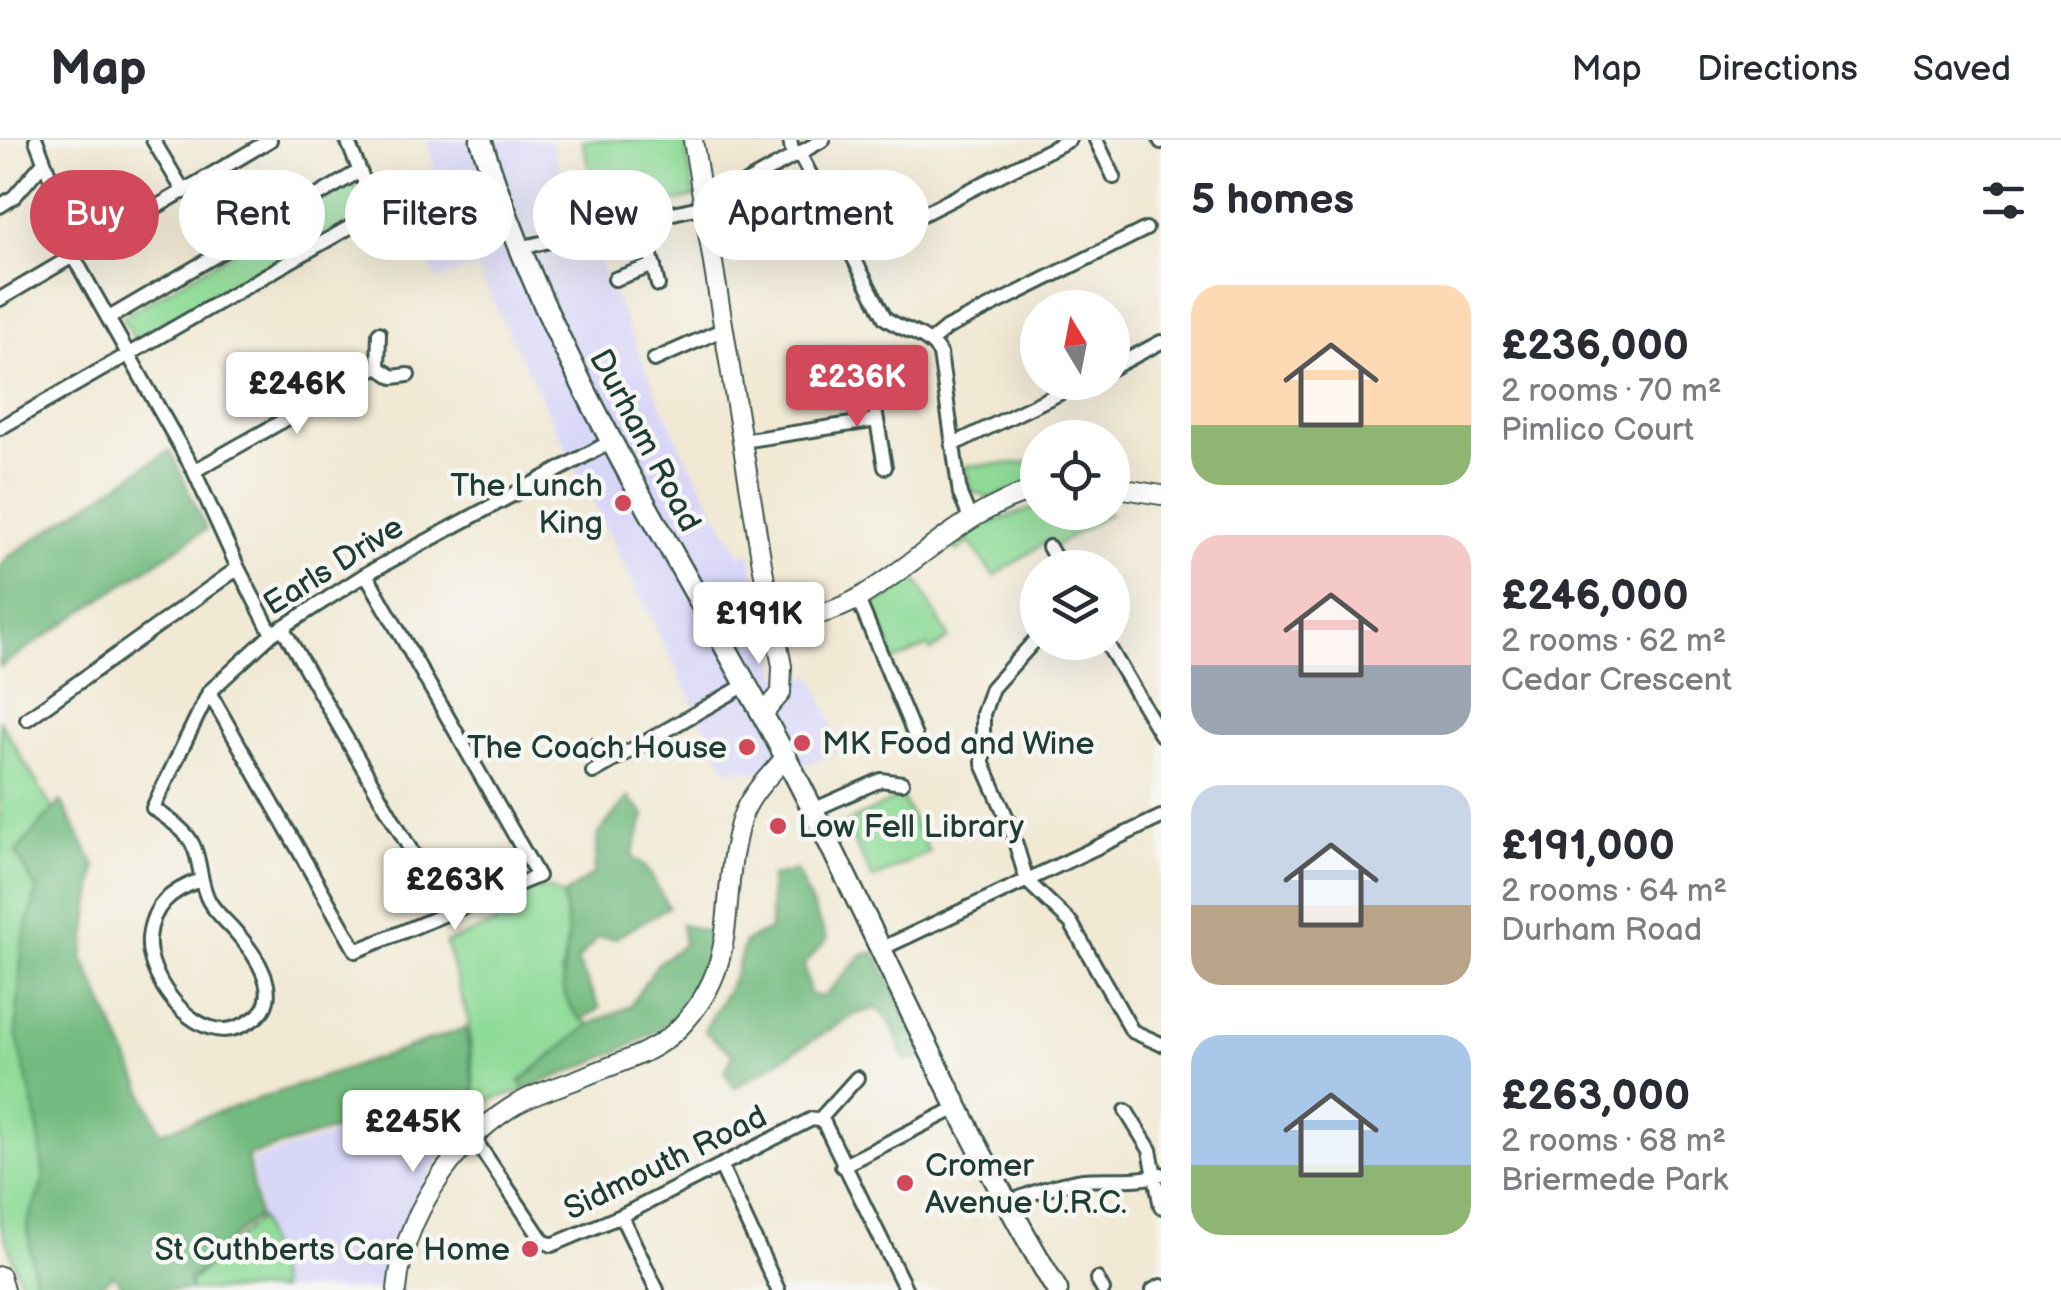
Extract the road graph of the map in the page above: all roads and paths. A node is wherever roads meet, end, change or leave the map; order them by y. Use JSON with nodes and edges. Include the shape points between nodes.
{"nodes":[{"id":1,"x":36,"y":140,"type":"edge"},
{"id":2,"x":153,"y":140,"type":"edge"},
{"id":3,"x":270,"y":140,"type":"edge"},
{"id":4,"x":347,"y":140,"type":"edge"},
{"id":5,"x":482,"y":140,"type":"edge"},
{"id":6,"x":693,"y":140,"type":"edge"},
{"id":7,"x":790,"y":140,"type":"edge"},
{"id":8,"x":823,"y":140,"type":"edge"},
{"id":9,"x":1070,"y":140,"type":"edge"},
{"id":10,"x":1096,"y":140,"type":"edge"},
{"id":11,"x":796,"y":155,"type":"junction"},
{"id":12,"x":44,"y":162,"type":"junction"},
{"id":13,"x":46,"y":170,"type":"edge"},
{"id":14,"x":220,"y":170,"type":"edge"},
{"id":15,"x":357,"y":170,"type":"edge"},
{"id":16,"x":698,"y":170,"type":"edge"},
{"id":17,"x":769,"y":170,"type":"edge"},
{"id":18,"x":804,"y":170,"type":"edge"},
{"id":19,"x":1114,"y":176,"type":"dead end"},
{"id":20,"x":345,"y":180,"type":"edge"},
{"id":21,"x":179,"y":184,"type":"edge"},
{"id":22,"x":0,"y":206,"type":"edge"},
{"id":23,"x":929,"y":211,"type":"edge"},
{"id":24,"x":1146,"y":230,"type":"dead end"},
{"id":25,"x":345,"y":231,"type":"edge"},
{"id":26,"x":533,"y":245,"type":"edge"},
{"id":27,"x":519,"y":248,"type":"junction"},
{"id":28,"x":66,"y":260,"type":"edge"},
{"id":29,"x":75,"y":260,"type":"edge"},
{"id":30,"x":653,"y":260,"type":"edge"},
{"id":31,"x":713,"y":260,"type":"edge"},
{"id":32,"x":855,"y":260,"type":"edge"},
{"id":33,"x":654,"y":264,"type":"junction"},
{"id":34,"x":615,"y":278,"type":"dead end"},
{"id":35,"x":658,"y":285,"type":"dead end"},
{"id":36,"x":0,"y":299,"type":"edge"},
{"id":37,"x":109,"y":318,"type":"junction"},
{"id":38,"x":724,"y":329,"type":"junction"},
{"id":39,"x":379,"y":333,"type":"dead end"},
{"id":40,"x":931,"y":341,"type":"junction"},
{"id":41,"x":1161,"y":342,"type":"edge"},
{"id":42,"x":130,"y":354,"type":"junction"},
{"id":43,"x":1130,"y":358,"type":"edge"},
{"id":44,"x":654,"y":360,"type":"dead end"},
{"id":45,"x":378,"y":367,"type":"junction"},
{"id":46,"x":408,"y":376,"type":"dead end"},
{"id":47,"x":871,"y":386,"type":"dead end"},
{"id":48,"x":1046,"y":400,"type":"edge"},
{"id":49,"x":876,"y":420,"type":"junction"},
{"id":50,"x":0,"y":428,"type":"edge"},
{"id":51,"x":612,"y":441,"type":"junction"},
{"id":52,"x":742,"y":441,"type":"junction"},
{"id":53,"x":952,"y":445,"type":"junction"},
{"id":54,"x":885,"y":467,"type":"dead end"},
{"id":55,"x":194,"y":470,"type":"junction"},
{"id":56,"x":1130,"y":490,"type":"edge"},
{"id":57,"x":1020,"y":494,"type":"edge"},
{"id":58,"x":1161,"y":495,"type":"edge"},
{"id":59,"x":970,"y":518,"type":"junction"},
{"id":60,"x":1049,"y":547,"type":"dead end"},
{"id":61,"x":1051,"y":550,"type":"edge"},
{"id":62,"x":238,"y":568,"type":"junction"},
{"id":63,"x":366,"y":574,"type":"junction"},
{"id":64,"x":858,"y":599,"type":"junction"},
{"id":65,"x":776,"y":627,"type":"junction"},
{"id":66,"x":277,"y":631,"type":"junction"},
{"id":67,"x":1020,"y":658,"type":"edge"},
{"id":68,"x":1117,"y":660,"type":"edge"},
{"id":69,"x":747,"y":684,"type":"junction"},
{"id":70,"x":209,"y":692,"type":"junction"},
{"id":71,"x":763,"y":714,"type":"junction"},
{"id":72,"x":27,"y":719,"type":"dead end"},
{"id":73,"x":1161,"y":735,"type":"edge"},
{"id":74,"x":915,"y":736,"type":"dead end"},
{"id":75,"x":593,"y":746,"type":"dead end"},
{"id":76,"x":786,"y":758,"type":"junction"},
{"id":77,"x":902,"y":783,"type":"dead end"},
{"id":78,"x":813,"y":810,"type":"junction"},
{"id":79,"x":1161,"y":817,"type":"edge"},
{"id":80,"x":200,"y":880,"type":"junction"},
{"id":81,"x":1027,"y":882,"type":"junction"},
{"id":82,"x":448,"y":914,"type":"junction"},
{"id":83,"x":883,"y":948,"type":"junction"},
{"id":84,"x":1161,"y":1044,"type":"edge"},
{"id":85,"x":857,"y":1078,"type":"dead end"},
{"id":86,"x":958,"y":1107,"type":"junction"},
{"id":87,"x":1126,"y":1111,"type":"dead end"},
{"id":88,"x":818,"y":1120,"type":"junction"},
{"id":89,"x":473,"y":1137,"type":"junction"},
{"id":90,"x":720,"y":1166,"type":"junction"},
{"id":91,"x":842,"y":1166,"type":"junction"},
{"id":92,"x":1158,"y":1175,"type":"edge"},
{"id":93,"x":1007,"y":1203,"type":"junction"},
{"id":94,"x":1161,"y":1206,"type":"edge"},
{"id":95,"x":620,"y":1216,"type":"junction"},
{"id":96,"x":0,"y":1276,"type":"edge"},
{"id":97,"x":1161,"y":1286,"type":"edge"},
{"id":98,"x":4,"y":1290,"type":"edge"},
{"id":99,"x":398,"y":1290,"type":"edge"},
{"id":100,"x":657,"y":1290,"type":"edge"},
{"id":101,"x":778,"y":1290,"type":"edge"},
{"id":102,"x":906,"y":1290,"type":"edge"},
{"id":103,"x":1057,"y":1290,"type":"edge"},
{"id":104,"x":1153,"y":1290,"type":"edge"}],
"edges":[{"from":1,"to":12,"type":"street"},
{"from":2,"to":21,"type":"street"},
{"from":3,"to":14,"type":"street"},
{"from":4,"to":15,"type":"street"},
{"from":5,"to":27,"type":"main road","name":"Durham Road"},
{"from":6,"to":16,"type":"street"},
{"from":7,"to":11,"type":"street"},
{"from":8,"to":11,"type":"street"},
{"from":9,"to":23,"type":"street"},
{"from":10,"to":19,"type":"street"},
{"from":11,"to":17,"type":"street"},
{"from":11,"to":18,"type":"street"},
{"from":12,"to":13,"type":"street"},
{"from":12,"to":22,"type":"street"},
{"from":20,"to":37,"type":"street"},
{"from":24,"to":40,"type":"street"},
{"from":25,"to":42,"type":"street"},
{"from":26,"to":27,"type":"street"},
{"from":27,"to":51,"type":"main road","name":"Durham Road"},
{"from":28,"to":36,"type":"street"},
{"from":29,"to":37,"type":"street"},
{"from":30,"to":33,"type":"street"},
{"from":31,"to":38,"type":"street"},
{"from":32,"to":40,"type":"street","via":[[885,318]]},
{"from":33,"to":34,"type":"street"},
{"from":33,"to":35,"type":"street"},
{"from":37,"to":42,"type":"street"},
{"from":38,"to":44,"type":"street"},
{"from":38,"to":52,"type":"street"},
{"from":39,"to":45,"type":"street"},
{"from":40,"to":53,"type":"street","via":[[940,354]]},
{"from":41,"to":43,"type":"street"},
{"from":42,"to":50,"type":"street"},
{"from":42,"to":55,"type":"street"},
{"from":45,"to":46,"type":"street","via":[[393,377]]},
{"from":45,"to":55,"type":"street"},
{"from":47,"to":49,"type":"street"},
{"from":48,"to":53,"type":"street"},
{"from":49,"to":52,"type":"street"},
{"from":49,"to":54,"type":"street"},
{"from":51,"to":63,"type":"street","name":"Earls Drive"},
{"from":51,"to":69,"type":"main road","name":"Durham Road"},
{"from":52,"to":65,"type":"street"},
{"from":53,"to":59,"type":"street"},
{"from":55,"to":62,"type":"street"},
{"from":56,"to":58,"type":"street"},
{"from":57,"to":59,"type":"street"},
{"from":59,"to":64,"type":"street"},
{"from":60,"to":61,"type":"street"},
{"from":62,"to":66,"type":"street"},
{"from":62,"to":72,"type":"street"},
{"from":63,"to":66,"type":"street","name":"Earls Drive"},
{"from":63,"to":82,"type":"street","via":[[538,876]]},
{"from":64,"to":65,"type":"street"},
{"from":64,"to":74,"type":"street"},
{"from":65,"to":71,"type":"street","via":[[783,683]]},
{"from":66,"to":70,"type":"street","name":"Earls Drive"},
{"from":66,"to":82,"type":"street"},
{"from":67,"to":81,"type":"street","via":[[992,688],[983,714],[984,764]]},
{"from":68,"to":73,"type":"street"},
{"from":69,"to":71,"type":"main road","name":"Durham Road"},
{"from":69,"to":75,"type":"street","via":[[598,769]]},
{"from":70,"to":80,"type":"street","name":"Earls Drive","via":[[153,808],[190,838]]},
{"from":70,"to":82,"type":"street","via":[[356,951]]},
{"from":71,"to":76,"type":"main road","name":"Durham Road"},
{"from":76,"to":78,"type":"main road","name":"Durham Road"},
{"from":76,"to":89,"type":"street","via":[[744,810],[728,930],[713,985],[680,1028],[651,1050],[512,1106]]},
{"from":77,"to":78,"type":"street","via":[[881,780]]},
{"from":78,"to":83,"type":"main road","name":"Durham Road"},
{"from":79,"to":81,"type":"street"},
{"from":80,"to":80,"type":"street","via":[[211,906],[249,946],[267,984],[268,1003],[242,1026],[201,1024],[165,992],[154,970],[152,917],[166,896]]},
{"from":81,"to":83,"type":"street"},
{"from":81,"to":84,"type":"street","via":[[1071,923],[1132,1032]]},
{"from":83,"to":86,"type":"main road","name":"Durham Road"},
{"from":85,"to":88,"type":"street","name":"Sidmouth Road"},
{"from":86,"to":91,"type":"street"},
{"from":86,"to":93,"type":"main road","name":"Durham Road"},
{"from":87,"to":92,"type":"street"},
{"from":88,"to":90,"type":"street","name":"Sidmouth Road"},
{"from":88,"to":91,"type":"street"},
{"from":89,"to":95,"type":"street","name":"Sidmouth Road","via":[[543,1241],[562,1243]]},
{"from":89,"to":99,"type":"street","via":[[428,1198],[407,1242]]},
{"from":90,"to":95,"type":"street","name":"Sidmouth Road"},
{"from":90,"to":101,"type":"street"},
{"from":91,"to":102,"type":"street"},
{"from":92,"to":93,"type":"street","via":[[1054,1184]]},
{"from":92,"to":94,"type":"street"},
{"from":93,"to":103,"type":"main road","name":"Durham Road"},
{"from":95,"to":100,"type":"street"},
{"from":96,"to":98,"type":"street"},
{"from":97,"to":104,"type":"street"}]}
